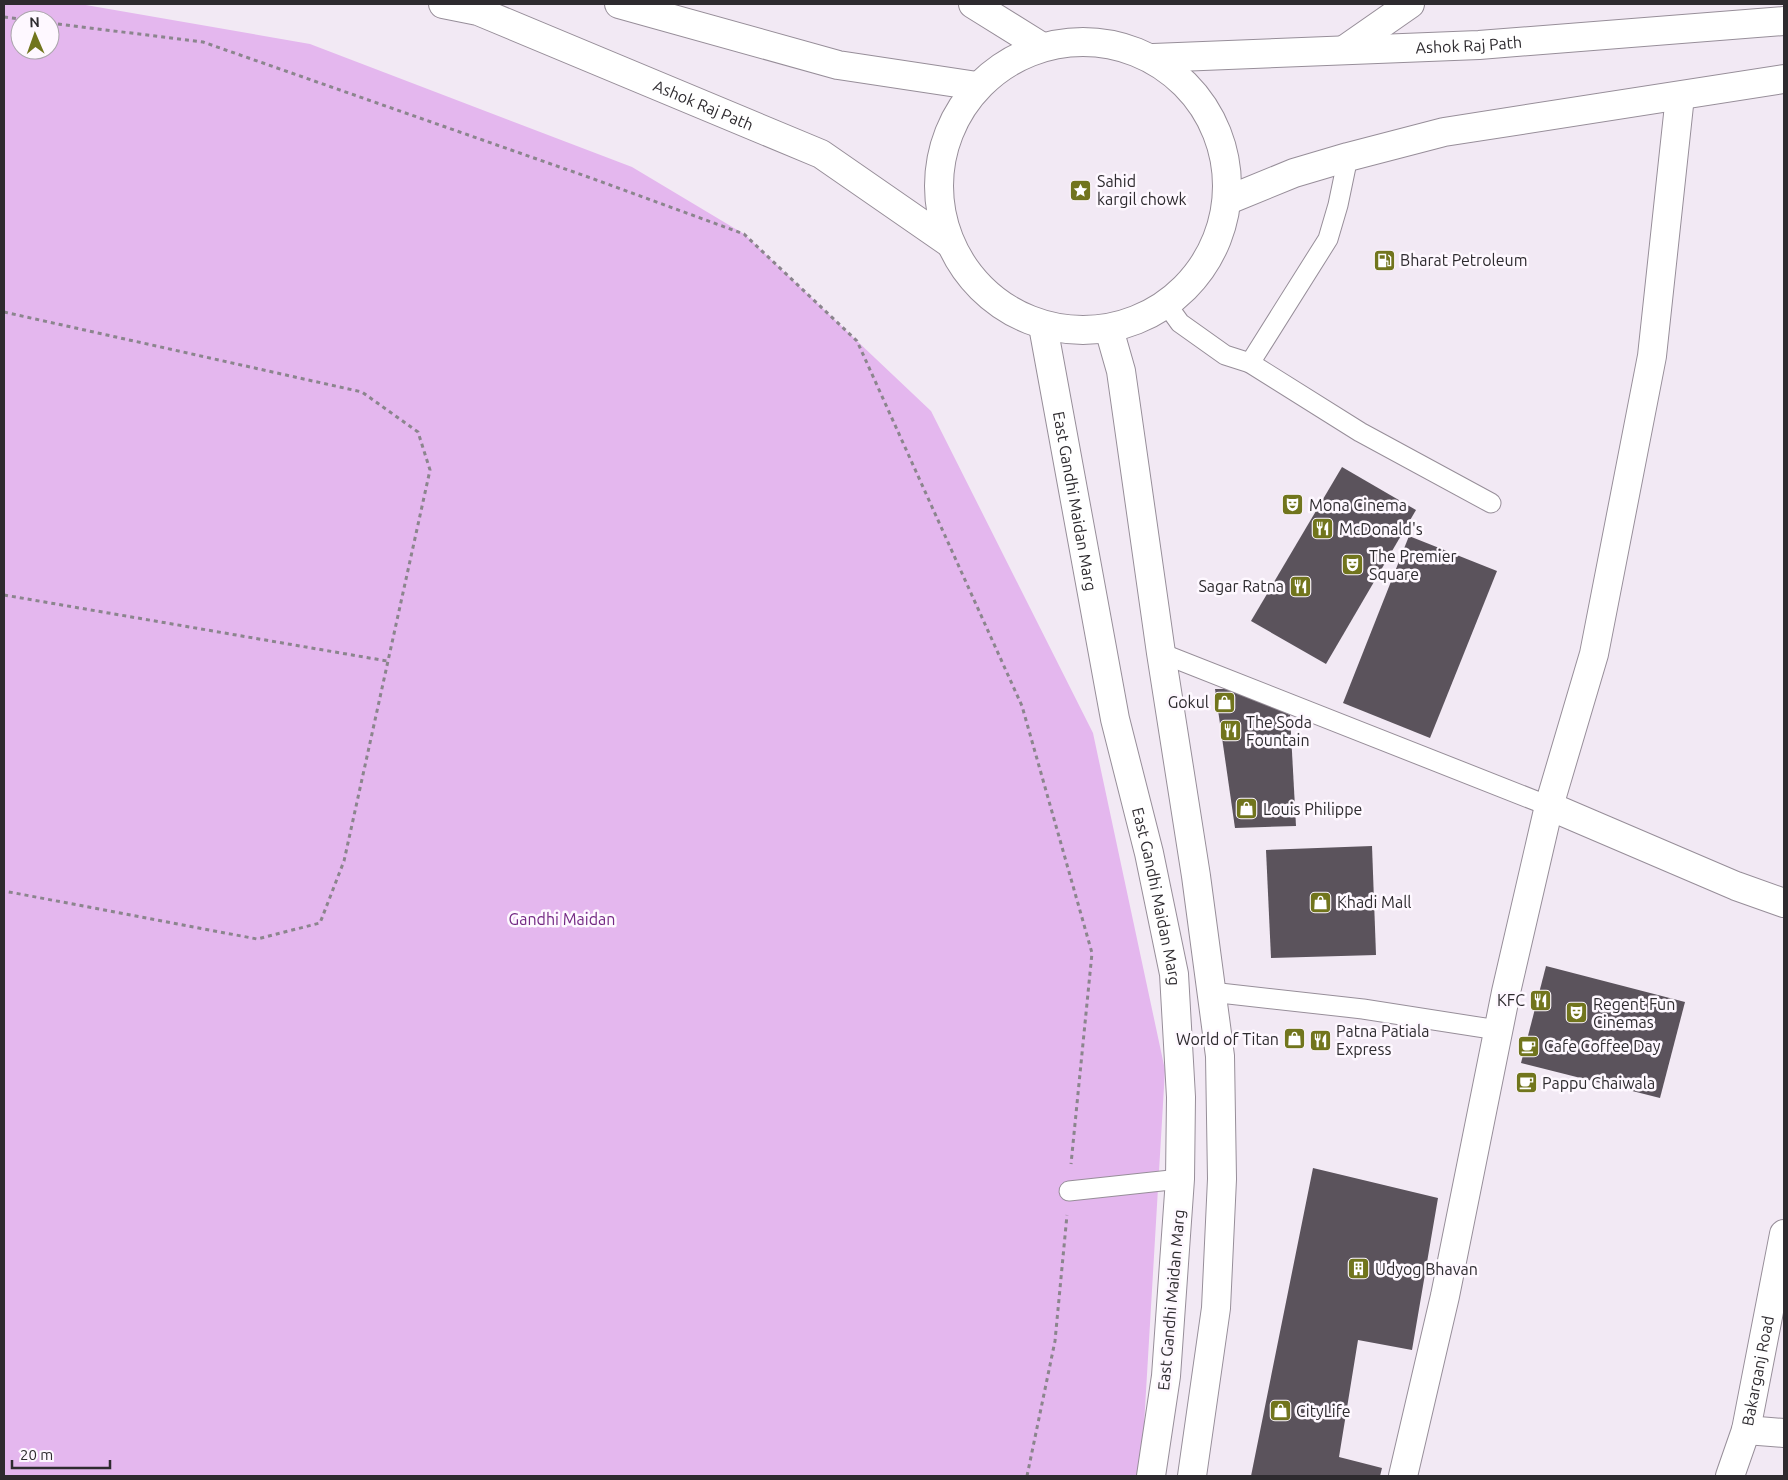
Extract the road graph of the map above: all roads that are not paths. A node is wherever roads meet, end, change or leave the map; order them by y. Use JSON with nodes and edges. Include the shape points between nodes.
{"nodes":[{"id":1,"x":443,"y":4,"type":"edge"},
{"id":2,"x":619,"y":4,"type":"edge"},
{"id":3,"x":973,"y":4,"type":"edge"},
{"id":4,"x":1410,"y":4,"type":"edge"},
{"id":5,"x":1784,"y":21,"type":"edge"},
{"id":6,"x":1042,"y":47,"type":"junction"},
{"id":7,"x":1344,"y":50,"type":"junction"},
{"id":8,"x":1153,"y":58,"type":"junction"},
{"id":9,"x":1784,"y":79,"type":"edge"},
{"id":10,"x":977,"y":86,"type":"junction"},
{"id":11,"x":1680,"y":96,"type":"junction"},
{"id":12,"x":1348,"y":157,"type":"junction"},
{"id":13,"x":1228,"y":200,"type":"junction"},
{"id":14,"x":948,"y":242,"type":"junction"},
{"id":15,"x":1167,"y":305,"type":"junction"},
{"id":16,"x":1043,"y":326,"type":"junction"},
{"id":17,"x":1109,"y":329,"type":"junction"},
{"id":18,"x":1250,"y":363,"type":"junction"},
{"id":19,"x":1491,"y":503,"type":"dead end"},
{"id":20,"x":1161,"y":653,"type":"junction"},
{"id":21,"x":1548,"y":806,"type":"junction"},
{"id":22,"x":1784,"y":903,"type":"edge"},
{"id":23,"x":1211,"y":992,"type":"junction"},
{"id":24,"x":1498,"y":1030,"type":"junction"},
{"id":25,"x":1180,"y":1179,"type":"junction"},
{"id":26,"x":1069,"y":1190,"type":"road end"},
{"id":27,"x":1784,"y":1234,"type":"edge"},
{"id":28,"x":1746,"y":1430,"type":"junction"},
{"id":29,"x":1784,"y":1433,"type":"edge"},
{"id":30,"x":1151,"y":1476,"type":"edge"},
{"id":31,"x":1192,"y":1476,"type":"edge"},
{"id":32,"x":1403,"y":1476,"type":"edge"},
{"id":33,"x":1730,"y":1476,"type":"edge"}],
"edges":[{"from":1,"to":14,"type":"main road","name":"Ashok Raj Path","via":[[478,10],[821,154]]},
{"from":2,"to":10,"type":"main road","via":[[838,65]]},
{"from":3,"to":6,"type":"main road"},
{"from":4,"to":7,"type":"main road"},
{"from":5,"to":7,"type":"main road","name":"Ashok Raj Path","via":[[1479,46]]},
{"from":6,"to":8,"type":"main road","via":[[1099,41]]},
{"from":6,"to":10,"type":"main road","via":[[1007,62]]},
{"from":7,"to":8,"type":"main road","name":"Ashok Raj Path"},
{"from":8,"to":13,"type":"main road","via":[[1196,94],[1223,144]]},
{"from":9,"to":11,"type":"main road"},
{"from":10,"to":14,"type":"main road","via":[[947,132],[940,169],[937,187]]},
{"from":11,"to":12,"type":"main road","via":[[1444,132]]},
{"from":11,"to":21,"type":"main road","via":[[1652,356],[1594,654]]},
{"from":12,"to":13,"type":"main road","via":[[1294,173]]},
{"from":12,"to":18,"type":"lane","via":[[1328,239]]},
{"from":13,"to":15,"type":"main road","via":[[1209,259]]},
{"from":14,"to":16,"type":"main road","via":[[986,294]]},
{"from":15,"to":17,"type":"main road"},
{"from":15,"to":18,"type":"lane","via":[[1180,323],[1206,342],[1225,355]]},
{"from":16,"to":17,"type":"main road"},
{"from":16,"to":25,"type":"main road","name":"East Gandhi Maidan Marg","via":[[1115,719],[1149,852],[1174,974],[1181,1097]]},
{"from":17,"to":20,"type":"main road","via":[[1121,371]]},
{"from":18,"to":19,"type":"lane","via":[[1360,432]]},
{"from":20,"to":21,"type":"lane"},
{"from":20,"to":23,"type":"main road"},
{"from":21,"to":22,"type":"main road","via":[[1736,886]]},
{"from":21,"to":24,"type":"main road"},
{"from":23,"to":24,"type":"lane","via":[[1363,1009]]},
{"from":23,"to":31,"type":"main road","via":[[1220,1056],[1222,1189],[1216,1308]]},
{"from":24,"to":32,"type":"main road","via":[[1445,1296]]},
{"from":25,"to":26,"type":"lane"},
{"from":25,"to":30,"type":"main road","name":"East Gandhi Maidan Marg","via":[[1166,1376]]},
{"from":27,"to":28,"type":"main road","name":"Bakarganj Road"},
{"from":28,"to":29,"type":"main road"},
{"from":28,"to":33,"type":"main road","name":"Bakarganj Road"}]}
